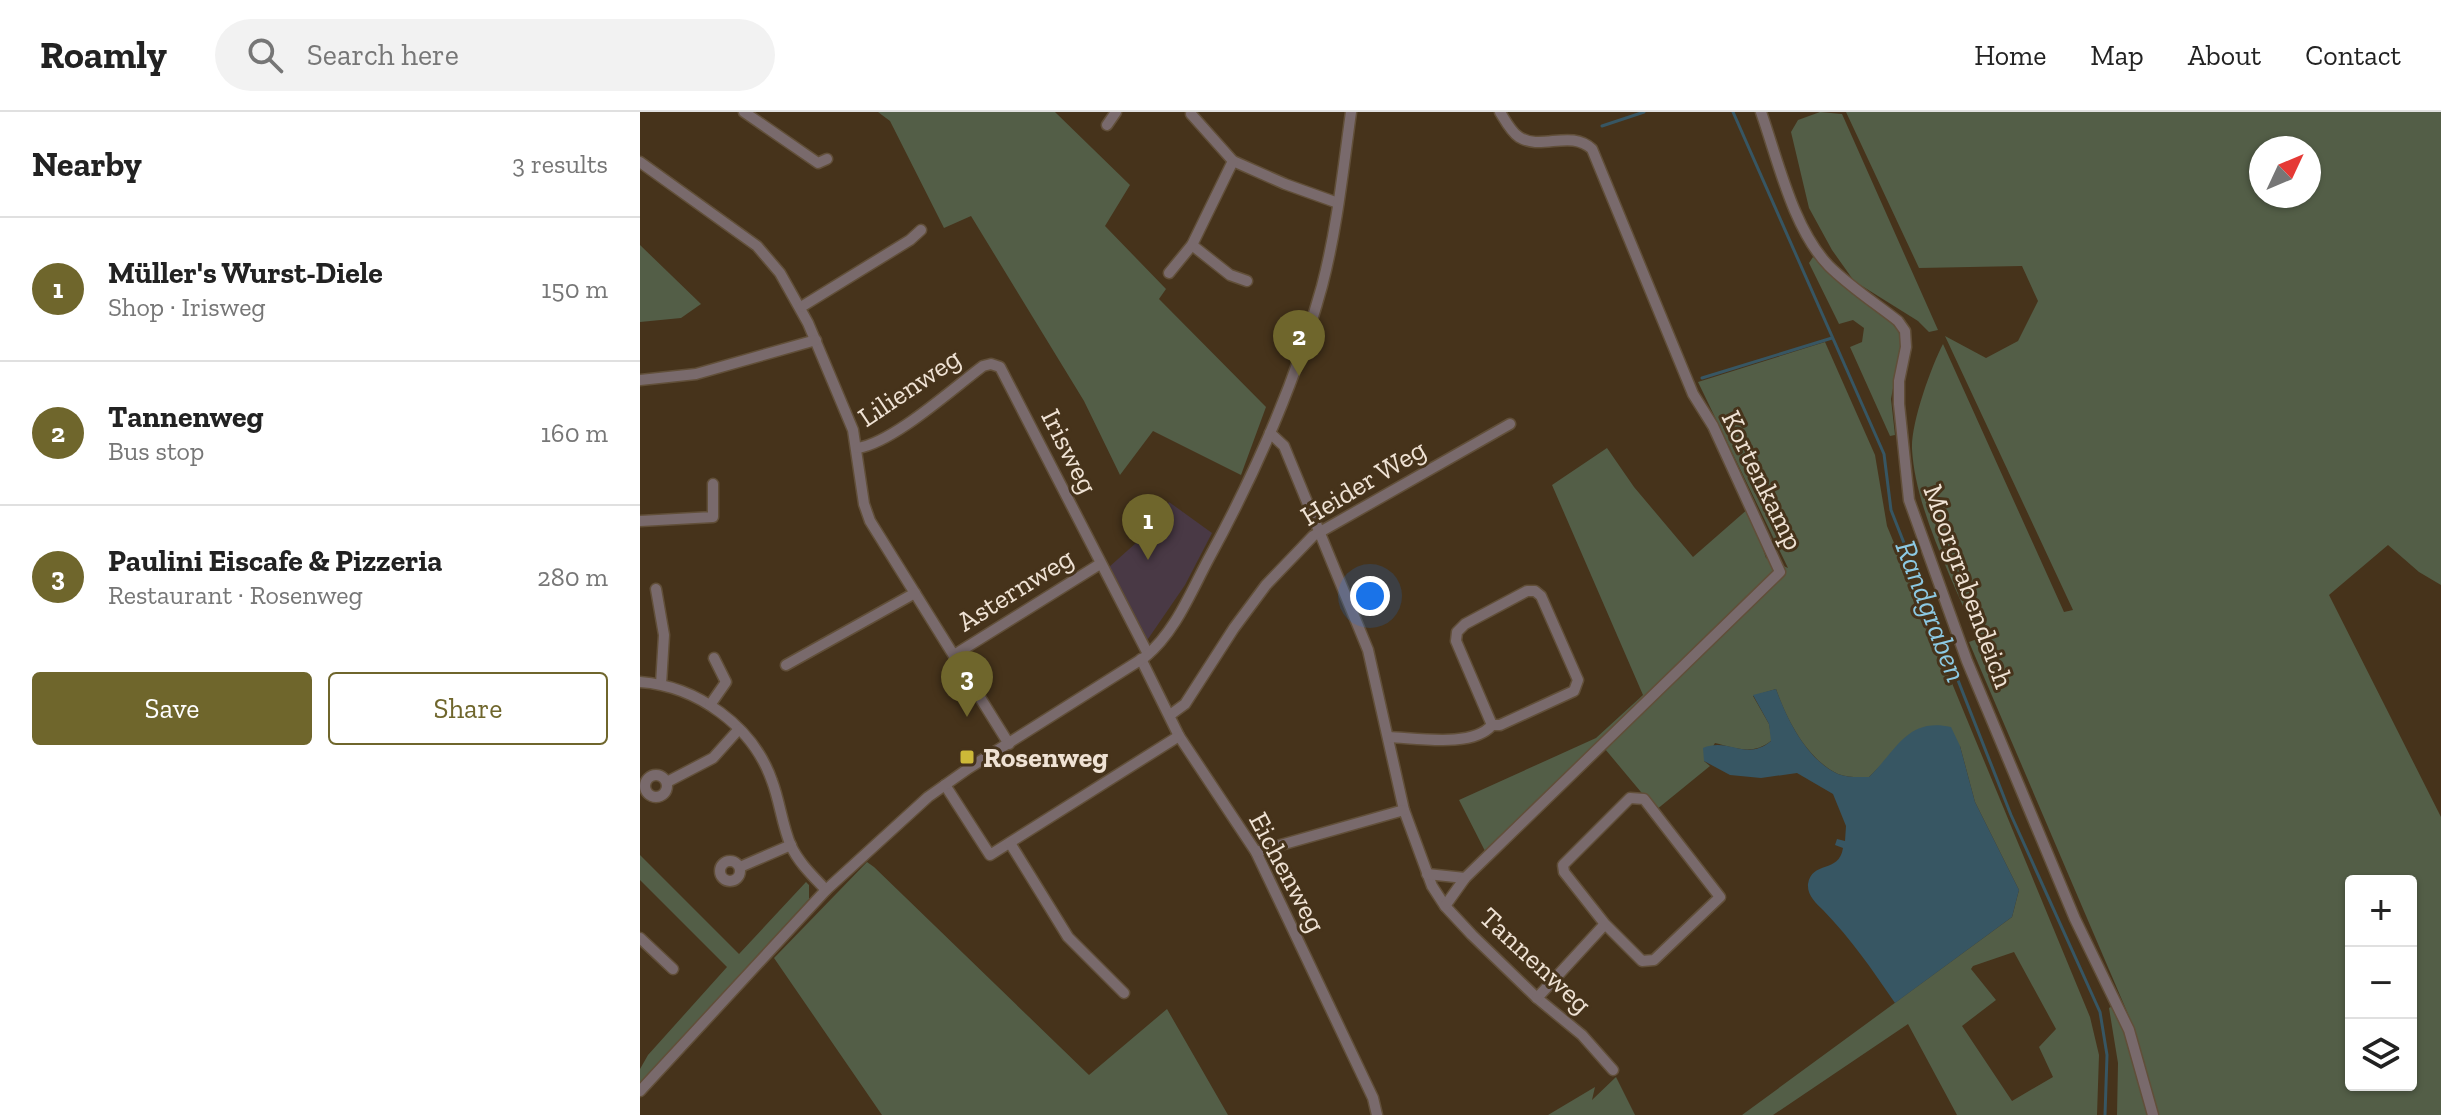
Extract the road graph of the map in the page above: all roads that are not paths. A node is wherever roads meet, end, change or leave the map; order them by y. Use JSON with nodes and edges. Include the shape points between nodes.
{"nodes":[{"id":1,"x":744,"y":112,"type":"edge"},
{"id":2,"x":1116,"y":112,"type":"edge"},
{"id":3,"x":1351,"y":112,"type":"edge"},
{"id":4,"x":1500,"y":112,"type":"edge"},
{"id":5,"x":1761,"y":112,"type":"edge"},
{"id":6,"x":1191,"y":114,"type":"dead end"},
{"id":7,"x":1107,"y":125,"type":"dead end"},
{"id":8,"x":827,"y":159,"type":"dead end"},
{"id":9,"x":1233,"y":161,"type":"junction"},
{"id":10,"x":640,"y":162,"type":"edge"},
{"id":11,"x":1338,"y":203,"type":"junction"},
{"id":12,"x":921,"y":230,"type":"dead end"},
{"id":13,"x":1192,"y":245,"type":"junction"},
{"id":14,"x":1169,"y":273,"type":"dead end"},
{"id":15,"x":1247,"y":281,"type":"dead end"},
{"id":16,"x":801,"y":307,"type":"junction"},
{"id":17,"x":816,"y":340,"type":"junction"},
{"id":18,"x":986,"y":364,"type":"joint"},
{"id":19,"x":640,"y":380,"type":"edge"},
{"id":20,"x":1510,"y":424,"type":"dead end"},
{"id":21,"x":1270,"y":433,"type":"junction"},
{"id":22,"x":858,"y":448,"type":"junction"},
{"id":23,"x":713,"y":484,"type":"dead end"},
{"id":24,"x":640,"y":521,"type":"edge"},
{"id":25,"x":1319,"y":531,"type":"junction"},
{"id":26,"x":1100,"y":564,"type":"junction"},
{"id":27,"x":656,"y":589,"type":"dead end"},
{"id":28,"x":915,"y":593,"type":"junction"},
{"id":29,"x":954,"y":655,"type":"junction"},
{"id":30,"x":1145,"y":657,"type":"junction"},
{"id":31,"x":714,"y":658,"type":"dead end"},
{"id":32,"x":786,"y":665,"type":"dead end"},
{"id":33,"x":640,"y":682,"type":"edge"},
{"id":34,"x":661,"y":684,"type":"junction"},
{"id":35,"x":710,"y":705,"type":"junction"},
{"id":36,"x":1170,"y":715,"type":"junction"},
{"id":37,"x":1492,"y":725,"type":"junction"},
{"id":38,"x":739,"y":729,"type":"junction"},
{"id":39,"x":1179,"y":736,"type":"junction"},
{"id":40,"x":1389,"y":737,"type":"junction"},
{"id":41,"x":1009,"y":744,"type":"junction"},
{"id":42,"x":667,"y":782,"type":"dead end"},
{"id":43,"x":945,"y":785,"type":"junction"},
{"id":44,"x":1404,"y":810,"type":"junction"},
{"id":45,"x":1010,"y":843,"type":"junction"},
{"id":46,"x":791,"y":845,"type":"junction"},
{"id":47,"x":1256,"y":852,"type":"junction"},
{"id":48,"x":740,"y":867,"type":"dead end"},
{"id":49,"x":1427,"y":874,"type":"junction"},
{"id":50,"x":1465,"y":878,"type":"junction"},
{"id":51,"x":826,"y":890,"type":"junction"},
{"id":52,"x":1445,"y":906,"type":"junction"},
{"id":53,"x":1605,"y":924,"type":"junction"},
{"id":54,"x":640,"y":938,"type":"edge"},
{"id":55,"x":673,"y":969,"type":"dead end"},
{"id":56,"x":1124,"y":993,"type":"dead end"},
{"id":57,"x":1537,"y":998,"type":"junction"},
{"id":58,"x":1613,"y":1070,"type":"dead end"},
{"id":59,"x":640,"y":1091,"type":"edge"},
{"id":60,"x":1377,"y":1115,"type":"edge"},
{"id":61,"x":2153,"y":1115,"type":"edge"}],
"edges":[{"from":1,"to":8,"type":"street","via":[[818,163]]},
{"from":2,"to":7,"type":"street"},
{"from":3,"to":11,"type":"street"},
{"from":4,"to":50,"type":"street","name":"Kortenkamp","via":[[1516,136],[1529,142],[1568,139],[1592,149],[1693,394],[1780,572]]},
{"from":5,"to":61,"type":"street","name":"Moorgrabendeich","via":[[1808,238],[1828,265],[1905,331],[1899,404],[1909,500],[1967,661],[2075,919],[2129,1030]]},
{"from":6,"to":9,"type":"street"},
{"from":9,"to":11,"type":"street"},
{"from":9,"to":13,"type":"street"},
{"from":10,"to":16,"type":"street","via":[[763,252]]},
{"from":11,"to":21,"type":"street","via":[[1322,286]]},
{"from":12,"to":16,"type":"street"},
{"from":13,"to":14,"type":"street"},
{"from":13,"to":15,"type":"street","via":[[1230,275]]},
{"from":16,"to":17,"type":"street"},
{"from":17,"to":19,"type":"street","via":[[696,374]]},
{"from":17,"to":22,"type":"street"},
{"from":18,"to":22,"type":"street","name":"Lilienweg","via":[[902,426]]},
{"from":18,"to":26,"type":"street","name":"Irisweg","via":[[1003,373]]},
{"from":20,"to":25,"type":"street","name":"Heider Weg"},
{"from":21,"to":25,"type":"street","name":"Tannenweg","via":[[1284,446]]},
{"from":21,"to":30,"type":"street","via":[[1174,622]]},
{"from":22,"to":28,"type":"street","via":[[865,510]]},
{"from":23,"to":24,"type":"street","via":[[713,517]]},
{"from":25,"to":36,"type":"street","name":"Heider Weg","via":[[1266,585],[1185,704]]},
{"from":25,"to":40,"type":"street","name":"Tannenweg","via":[[1368,650]]},
{"from":26,"to":29,"type":"street","name":"Asternweg"},
{"from":26,"to":30,"type":"street","name":"Irisweg"},
{"from":27,"to":34,"type":"street","via":[[664,635]]},
{"from":28,"to":29,"type":"street"},
{"from":28,"to":32,"type":"street"},
{"from":29,"to":41,"type":"street"},
{"from":30,"to":36,"type":"street","name":"Eichenweg"},
{"from":30,"to":41,"type":"street"},
{"from":31,"to":35,"type":"street","via":[[726,682]]},
{"from":33,"to":34,"type":"street"},
{"from":34,"to":35,"type":"street"},
{"from":35,"to":38,"type":"street"},
{"from":36,"to":39,"type":"street","name":"Eichenweg"},
{"from":37,"to":37,"type":"street","via":[[1456,641],[1457,632],[1535,591],[1578,680],[1577,689]]},
{"from":37,"to":40,"type":"street","via":[[1466,739]]},
{"from":38,"to":42,"type":"street","via":[[713,758]]},
{"from":38,"to":46,"type":"street","via":[[767,767]]},
{"from":39,"to":45,"type":"street"},
{"from":39,"to":47,"type":"street","name":"Eichenweg"},
{"from":40,"to":44,"type":"street","name":"Tannenweg"},
{"from":41,"to":43,"type":"street"},
{"from":43,"to":45,"type":"street","via":[[990,855]]},
{"from":43,"to":51,"type":"street"},
{"from":44,"to":47,"type":"street"},
{"from":44,"to":49,"type":"street","name":"Tannenweg"},
{"from":45,"to":56,"type":"street","via":[[1068,937]]},
{"from":46,"to":48,"type":"street"},
{"from":46,"to":51,"type":"street"},
{"from":47,"to":60,"type":"street","name":"Eichenweg"},
{"from":49,"to":50,"type":"street"},
{"from":49,"to":52,"type":"street","name":"Tannenweg"},
{"from":50,"to":52,"type":"street","name":"Kortenkamp"},
{"from":51,"to":59,"type":"street"},
{"from":52,"to":57,"type":"street","name":"Tannenweg"},
{"from":53,"to":53,"type":"street","via":[[1563,865],[1630,798],[1644,799],[1720,897],[1654,960],[1642,961]]},
{"from":53,"to":57,"type":"street"},
{"from":54,"to":55,"type":"street"},
{"from":57,"to":58,"type":"street","name":"Tannenweg","via":[[1582,1035]]}]}
